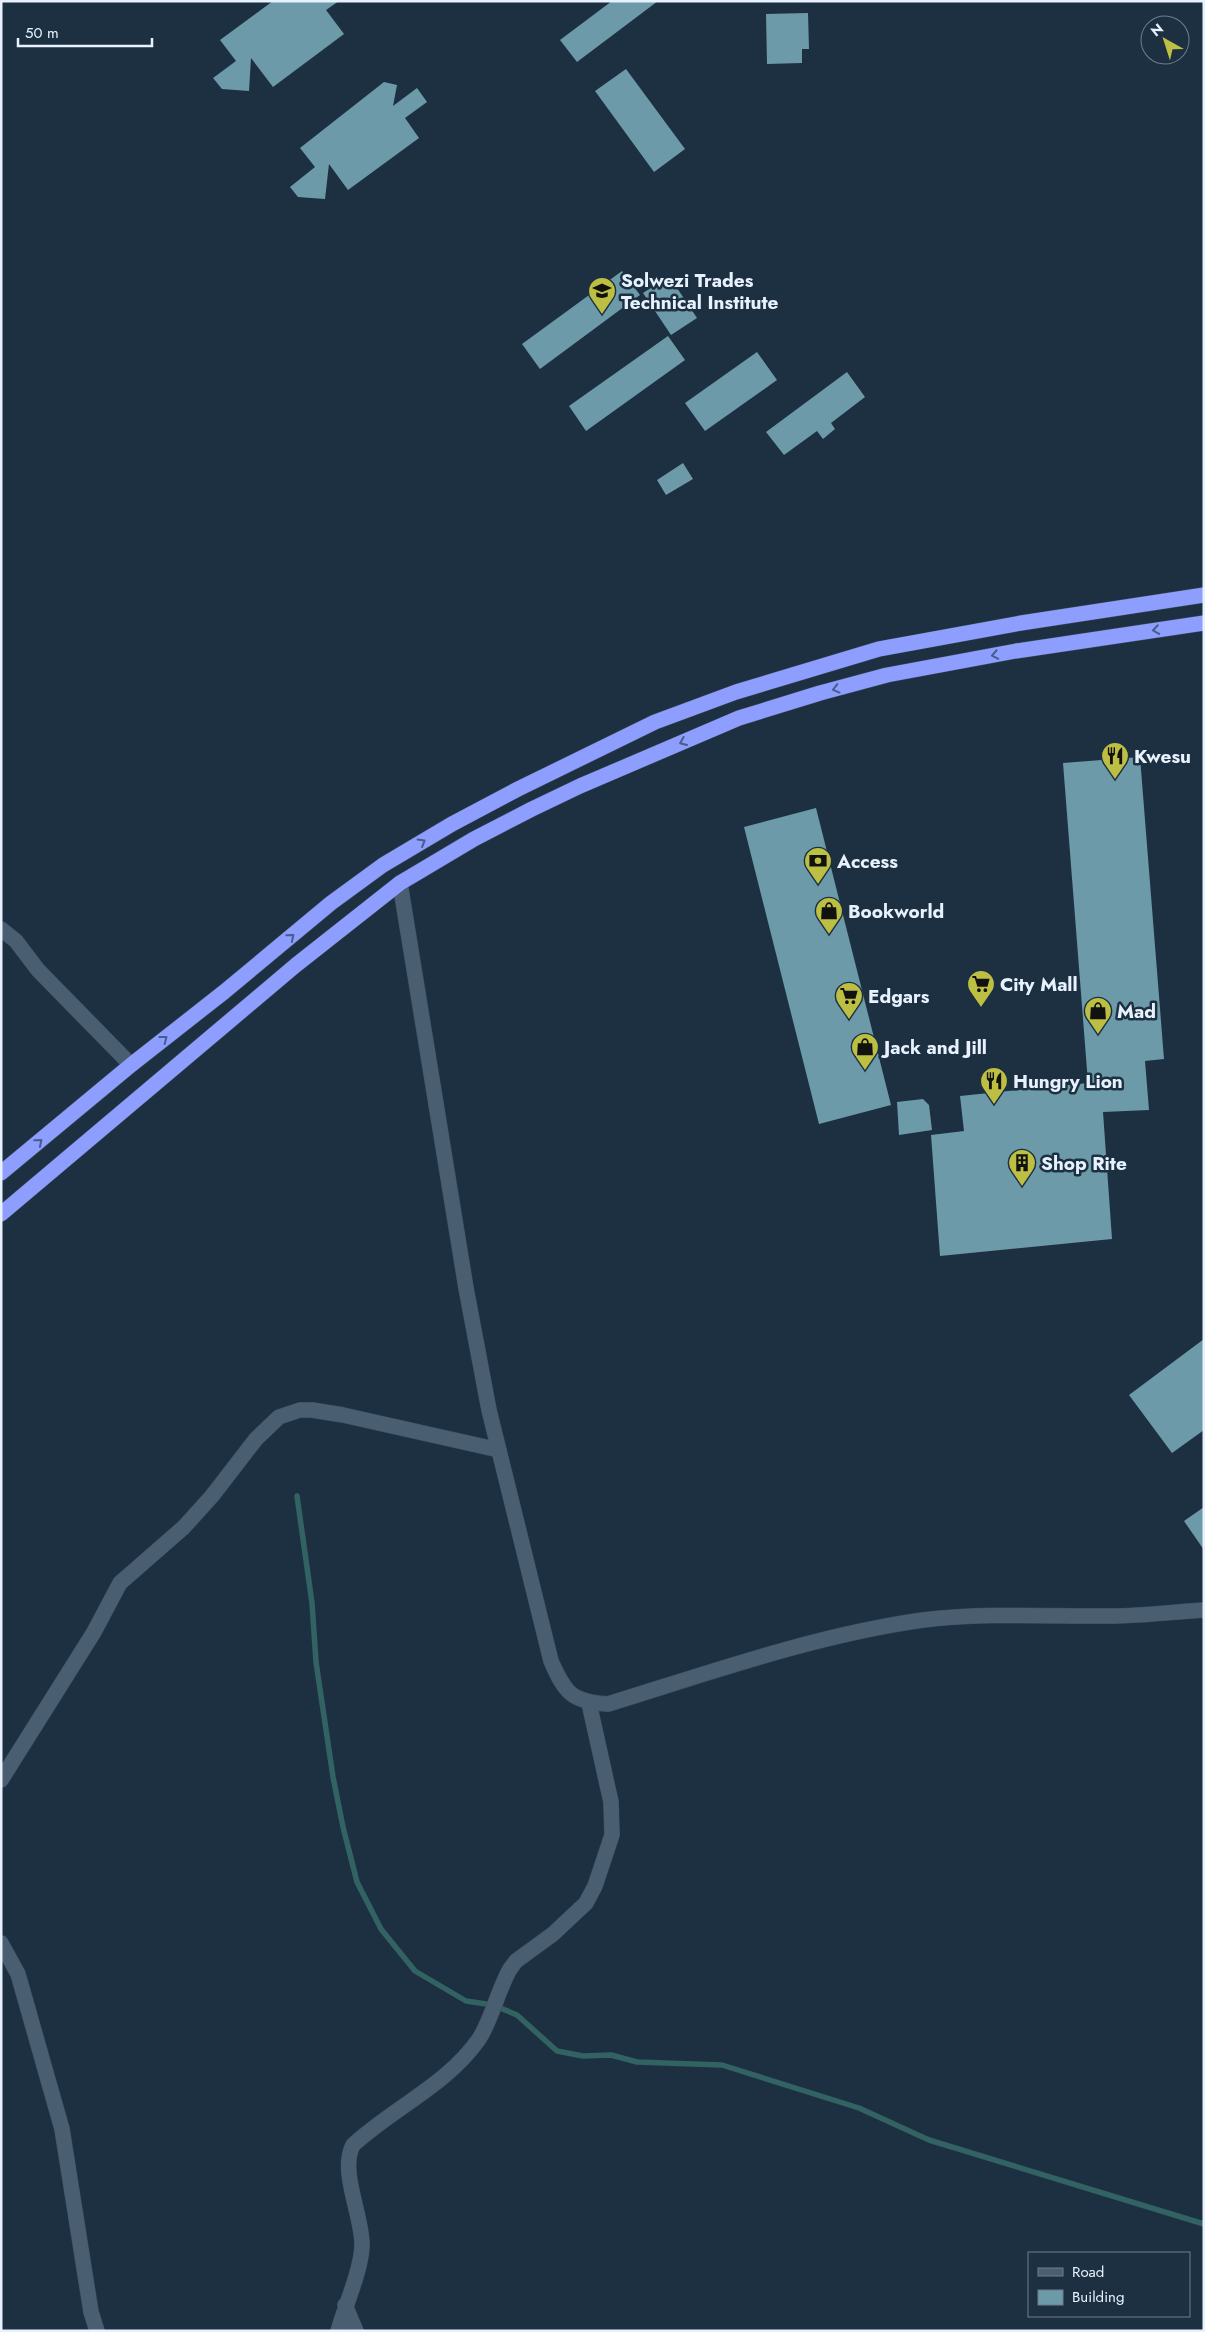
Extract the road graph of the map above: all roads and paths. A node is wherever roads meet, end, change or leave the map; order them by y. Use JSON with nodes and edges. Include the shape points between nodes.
{"nodes":[{"id":1,"x":1204,"y":595,"type":"edge"},
{"id":2,"x":1204,"y":623,"type":"edge"},
{"id":3,"x":400,"y":883,"type":"junction"},
{"id":4,"x":1,"y":929,"type":"edge"},
{"id":5,"x":131,"y":1065,"type":"junction"},
{"id":6,"x":1,"y":1173,"type":"edge"},
{"id":7,"x":1,"y":1214,"type":"edge"},
{"id":8,"x":499,"y":1450,"type":"junction"},
{"id":9,"x":1204,"y":1610,"type":"edge"},
{"id":10,"x":589,"y":1703,"type":"junction"},
{"id":11,"x":1,"y":1780,"type":"edge"},
{"id":12,"x":1,"y":1943,"type":"edge"},
{"id":13,"x":345,"y":2305,"type":"junction"},
{"id":14,"x":97,"y":2331,"type":"edge"},
{"id":15,"x":338,"y":2331,"type":"edge"},
{"id":16,"x":356,"y":2331,"type":"edge"}],
"edges":[{"from":5,"to":1,"type":"highway","one_way":true,"via":[[331,903],[383,865],[510,793],[655,722],[736,692],[879,649]]},
{"from":2,"to":3,"type":"highway","one_way":true,"via":[[1016,651],[886,675],[739,718],[580,786],[474,839]]},
{"from":3,"to":7,"type":"highway","via":[[296,965]]},
{"from":3,"to":8,"type":"street","via":[[466,1288]]},
{"from":4,"to":5,"type":"street","via":[[16,941],[38,970]]},
{"from":6,"to":5,"type":"highway","one_way":true},
{"from":8,"to":10,"type":"street","via":[[551,1661],[558,1679],[570,1695]]},
{"from":8,"to":11,"type":"street","via":[[320,1411],[300,1410],[279,1417],[184,1527],[120,1583],[94,1632]]},
{"from":9,"to":10,"type":"street","via":[[1104,1616],[982,1615],[872,1628],[789,1649],[608,1704]]},
{"from":10,"to":13,"type":"street","via":[[613,1821],[612,1835],[595,1886],[586,1903],[572,1917],[516,1961],[480,2037],[458,2063],[429,2089],[353,2145],[348,2160],[362,2245]]},
{"from":12,"to":14,"type":"street","via":[[18,1974],[62,2129],[91,2312]]},
{"from":13,"to":15,"type":"street"},
{"from":13,"to":16,"type":"street"}]}
